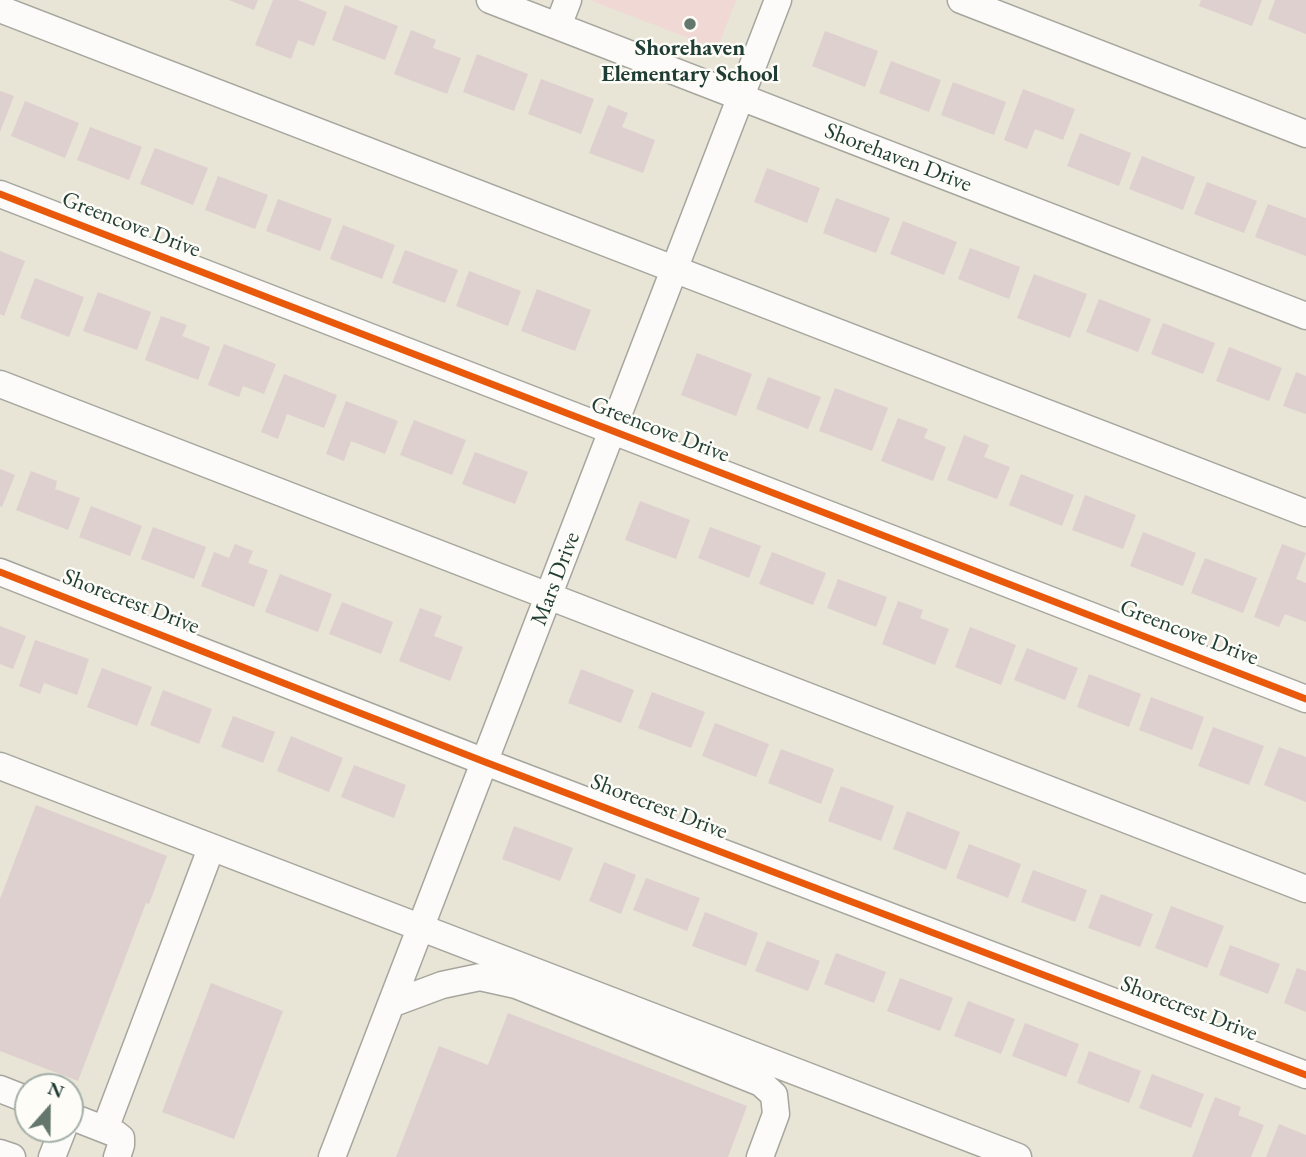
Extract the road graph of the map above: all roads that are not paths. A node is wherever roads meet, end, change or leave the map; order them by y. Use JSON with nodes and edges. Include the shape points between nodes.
{"nodes":[{"id":1,"x":490,"y":0,"type":"edge"},
{"id":2,"x":568,"y":0,"type":"edge"},
{"id":3,"x":778,"y":0,"type":"edge"},
{"id":4,"x":961,"y":0,"type":"edge"},
{"id":5,"x":0,"y":9,"type":"edge"},
{"id":6,"x":558,"y":26,"type":"junction"},
{"id":7,"x":741,"y":97,"type":"junction"},
{"id":8,"x":1306,"y":134,"type":"edge"},
{"id":9,"x":0,"y":194,"type":"edge"},
{"id":10,"x":675,"y":269,"type":"junction"},
{"id":11,"x":1306,"y":316,"type":"edge"},
{"id":12,"x":0,"y":384,"type":"edge"},
{"id":13,"x":612,"y":432,"type":"junction"},
{"id":14,"x":1306,"y":513,"type":"edge"},
{"id":15,"x":0,"y":572,"type":"edge"},
{"id":16,"x":548,"y":597,"type":"junction"},
{"id":17,"x":1306,"y":699,"type":"edge"},
{"id":18,"x":485,"y":762,"type":"junction"},
{"id":19,"x":0,"y":766,"type":"edge"},
{"id":20,"x":207,"y":859,"type":"dead end"},
{"id":21,"x":1306,"y":889,"type":"edge"},
{"id":22,"x":421,"y":927,"type":"junction"},
{"id":23,"x":391,"y":1004,"type":"junction"},
{"id":24,"x":1306,"y":1075,"type":"edge"},
{"id":25,"x":84,"y":1121,"type":"edge"},
{"id":26,"x":105,"y":1129,"type":"junction"},
{"id":27,"x":0,"y":1153,"type":"edge"},
{"id":28,"x":12,"y":1157,"type":"edge"},
{"id":29,"x":117,"y":1157,"type":"edge"},
{"id":30,"x":332,"y":1157,"type":"edge"},
{"id":31,"x":760,"y":1157,"type":"edge"},
{"id":32,"x":1018,"y":1157,"type":"edge"}],
"edges":[{"from":1,"to":6,"type":"street","name":"Shorehaven Drive"},
{"from":2,"to":6,"type":"street"},
{"from":3,"to":7,"type":"street","name":"Mars Drive"},
{"from":4,"to":8,"type":"street"},
{"from":5,"to":10,"type":"street"},
{"from":6,"to":7,"type":"street","name":"Shorehaven Drive"},
{"from":7,"to":10,"type":"street","name":"Mars Drive"},
{"from":7,"to":11,"type":"street","name":"Shorehaven Drive"},
{"from":9,"to":13,"type":"street","name":"Greencove Drive"},
{"from":10,"to":13,"type":"street","name":"Mars Drive"},
{"from":10,"to":14,"type":"street"},
{"from":12,"to":16,"type":"street"},
{"from":13,"to":16,"type":"street","name":"Mars Drive"},
{"from":13,"to":17,"type":"street","name":"Greencove Drive"},
{"from":15,"to":18,"type":"street","name":"Shorecrest Drive"},
{"from":16,"to":18,"type":"street","name":"Mars Drive"},
{"from":16,"to":21,"type":"street"},
{"from":18,"to":22,"type":"street","name":"Mars Drive"},
{"from":18,"to":24,"type":"street","name":"Shorecrest Drive"},
{"from":19,"to":22,"type":"street"},
{"from":20,"to":26,"type":"street"},
{"from":22,"to":23,"type":"street","name":"Mars Drive"},
{"from":22,"to":32,"type":"street"},
{"from":23,"to":30,"type":"street","name":"Mars Drive"},
{"from":23,"to":31,"type":"street","via":[[480,977],[516,985],[761,1083],[774,1095],[776,1114]]},
{"from":25,"to":26,"type":"street"},
{"from":26,"to":29,"type":"street","via":[[121,1138]]},
{"from":27,"to":28,"type":"street"}]}
